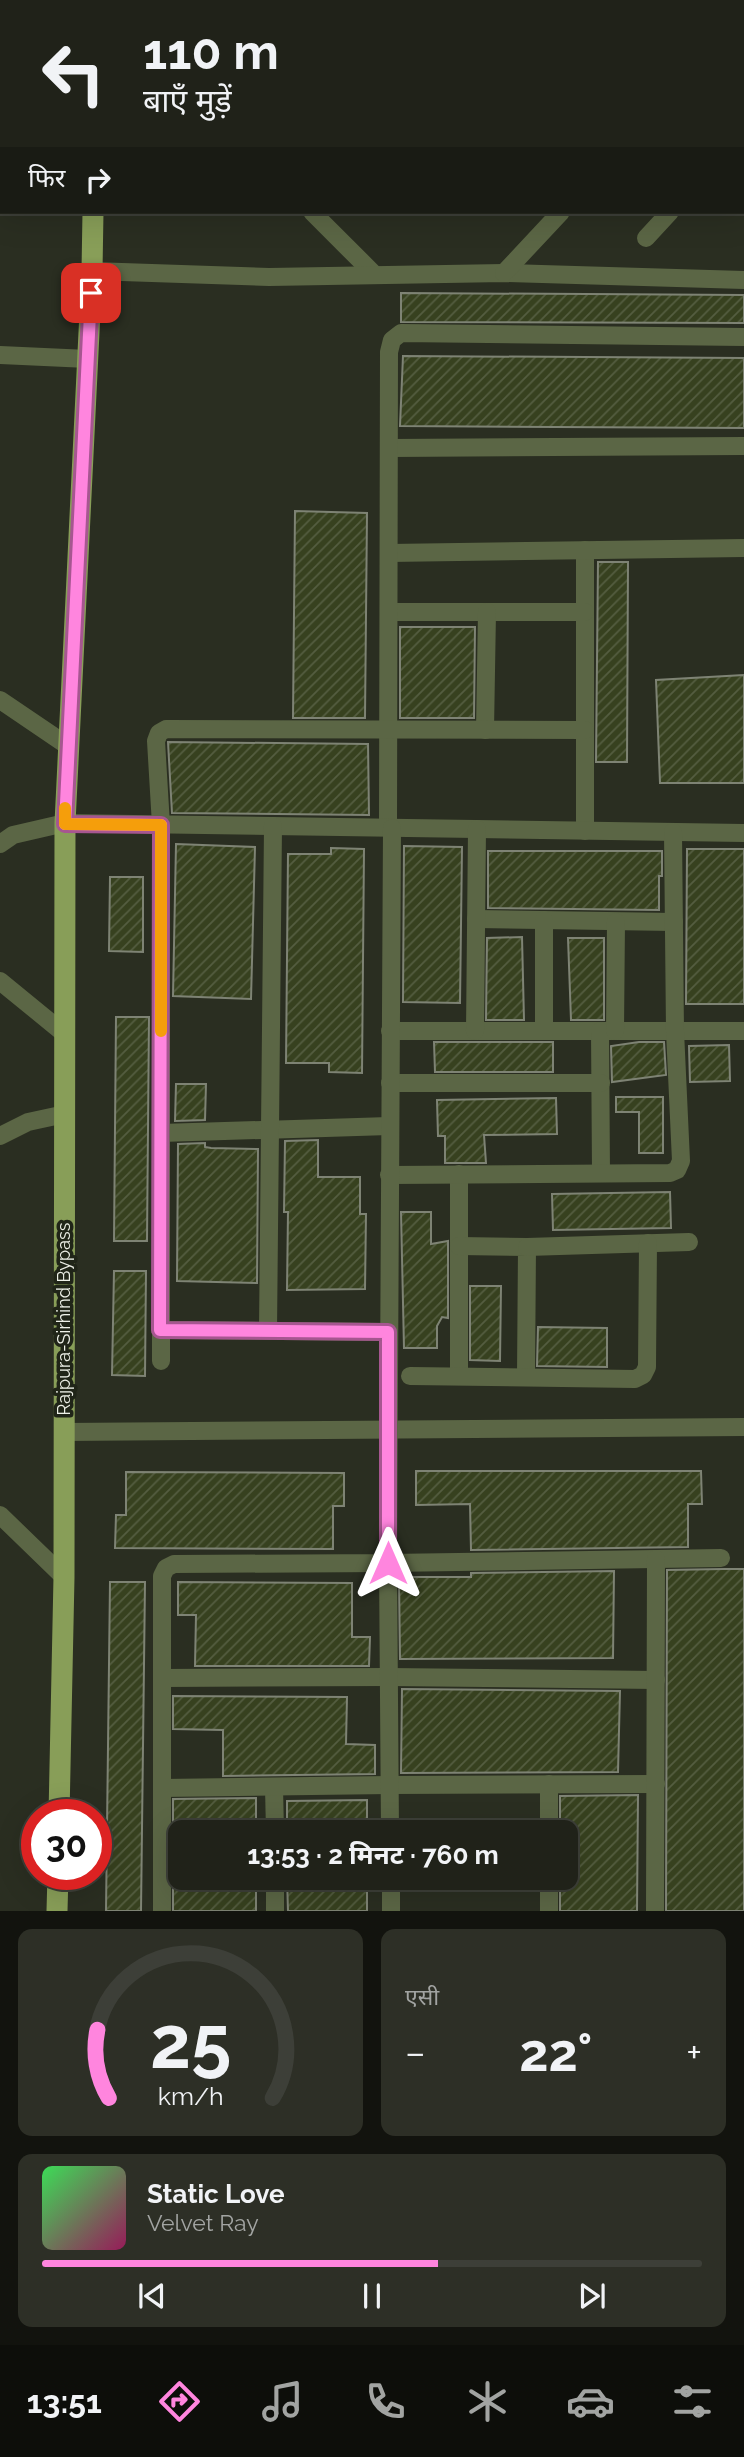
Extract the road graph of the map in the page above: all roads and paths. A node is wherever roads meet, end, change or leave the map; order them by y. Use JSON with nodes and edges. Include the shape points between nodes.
{"nodes":[{"id":1,"x":93,"y":214,"type":"edge"},
{"id":2,"x":314,"y":214,"type":"edge"},
{"id":3,"x":559,"y":214,"type":"edge"},
{"id":4,"x":668,"y":214,"type":"edge"},
{"id":5,"x":646,"y":238,"type":"dead end"},
{"id":6,"x":92,"y":271,"type":"junction"},
{"id":7,"x":504,"y":273,"type":"junction"},
{"id":8,"x":375,"y":275,"type":"junction"},
{"id":9,"x":744,"y":280,"type":"edge"},
{"id":10,"x":744,"y":337,"type":"edge"},
{"id":11,"x":0,"y":355,"type":"edge"},
{"id":12,"x":88,"y":359,"type":"junction"},
{"id":13,"x":744,"y":446,"type":"edge"},
{"id":14,"x":390,"y":448,"type":"junction"},
{"id":15,"x":744,"y":548,"type":"edge"},
{"id":16,"x":585,"y":550,"type":"junction"},
{"id":17,"x":389,"y":553,"type":"junction"},
{"id":18,"x":389,"y":612,"type":"junction"},
{"id":19,"x":487,"y":612,"type":"junction"},
{"id":20,"x":585,"y":612,"type":"junction"},
{"id":21,"x":0,"y":700,"type":"edge"},
{"id":22,"x":388,"y":730,"type":"junction"},
{"id":23,"x":485,"y":730,"type":"junction"},
{"id":24,"x":585,"y":730,"type":"junction"},
{"id":25,"x":68,"y":746,"type":"junction"},
{"id":26,"x":65,"y":824,"type":"junction"},
{"id":27,"x":161,"y":825,"type":"junction"},
{"id":28,"x":273,"y":827,"type":"junction"},
{"id":29,"x":390,"y":828,"type":"junction"},
{"id":30,"x":477,"y":829,"type":"junction"},
{"id":31,"x":585,"y":831,"type":"junction"},
{"id":32,"x":673,"y":832,"type":"junction"},
{"id":33,"x":744,"y":833,"type":"edge"},
{"id":34,"x":0,"y":844,"type":"edge"},
{"id":35,"x":476,"y":919,"type":"junction"},
{"id":36,"x":544,"y":920,"type":"junction"},
{"id":37,"x":616,"y":922,"type":"junction"},
{"id":38,"x":674,"y":922,"type":"junction"},
{"id":39,"x":0,"y":981,"type":"edge"},
{"id":40,"x":390,"y":1031,"type":"junction"},
{"id":41,"x":475,"y":1031,"type":"junction"},
{"id":42,"x":544,"y":1031,"type":"junction"},
{"id":43,"x":608,"y":1031,"type":"junction"},
{"id":44,"x":675,"y":1031,"type":"junction"},
{"id":45,"x":744,"y":1031,"type":"edge"},
{"id":46,"x":66,"y":1035,"type":"junction"},
{"id":47,"x":390,"y":1083,"type":"junction"},
{"id":48,"x":601,"y":1083,"type":"junction"},
{"id":49,"x":65,"y":1114,"type":"junction"},
{"id":50,"x":389,"y":1126,"type":"junction"},
{"id":51,"x":270,"y":1129,"type":"junction"},
{"id":52,"x":161,"y":1133,"type":"junction"},
{"id":53,"x":0,"y":1136,"type":"edge"},
{"id":54,"x":601,"y":1173,"type":"junction"},
{"id":55,"x":458,"y":1174,"type":"junction"},
{"id":56,"x":389,"y":1175,"type":"junction"},
{"id":57,"x":689,"y":1242,"type":"dead end"},
{"id":58,"x":648,"y":1243,"type":"junction"},
{"id":59,"x":459,"y":1246,"type":"junction"},
{"id":60,"x":527,"y":1247,"type":"junction"},
{"id":61,"x":160,"y":1330,"type":"junction"},
{"id":62,"x":268,"y":1331,"type":"junction"},
{"id":63,"x":388,"y":1332,"type":"junction"},
{"id":64,"x":160,"y":1361,"type":"dead end"},
{"id":65,"x":459,"y":1375,"type":"junction"},
{"id":66,"x":410,"y":1376,"type":"dead end"},
{"id":67,"x":526,"y":1376,"type":"junction"},
{"id":68,"x":744,"y":1427,"type":"edge"},
{"id":69,"x":387,"y":1430,"type":"junction"},
{"id":70,"x":63,"y":1432,"type":"junction"},
{"id":71,"x":0,"y":1515,"type":"edge"},
{"id":72,"x":721,"y":1558,"type":"dead end"},
{"id":73,"x":656,"y":1559,"type":"junction"},
{"id":74,"x":388,"y":1563,"type":"junction"},
{"id":75,"x":64,"y":1577,"type":"junction"},
{"id":76,"x":389,"y":1676,"type":"junction"},
{"id":77,"x":162,"y":1678,"type":"junction"},
{"id":78,"x":656,"y":1680,"type":"junction"},
{"id":79,"x":549,"y":1784,"type":"junction"},
{"id":80,"x":656,"y":1784,"type":"junction"},
{"id":81,"x":390,"y":1785,"type":"junction"},
{"id":82,"x":274,"y":1787,"type":"junction"},
{"id":83,"x":162,"y":1788,"type":"junction"},
{"id":84,"x":59,"y":1799,"type":"edge"},
{"id":85,"x":275,"y":1820,"type":"edge"},
{"id":86,"x":390,"y":1820,"type":"edge"},
{"id":87,"x":549,"y":1820,"type":"edge"},
{"id":88,"x":58,"y":1890,"type":"edge"},
{"id":89,"x":275,"y":1890,"type":"edge"},
{"id":90,"x":390,"y":1890,"type":"edge"},
{"id":91,"x":549,"y":1890,"type":"edge"},
{"id":92,"x":57,"y":1911,"type":"edge"},
{"id":93,"x":162,"y":1911,"type":"edge"},
{"id":94,"x":275,"y":1911,"type":"edge"},
{"id":95,"x":391,"y":1911,"type":"edge"},
{"id":96,"x":549,"y":1911,"type":"edge"},
{"id":97,"x":654,"y":1911,"type":"edge"}],
"edges":[{"from":1,"to":6,"type":"main road","name":"Rajpura-Sirhind Bypass"},
{"from":2,"to":8,"type":"street"},
{"from":3,"to":7,"type":"street"},
{"from":4,"to":5,"type":"street"},
{"from":6,"to":8,"type":"street"},
{"from":6,"to":12,"type":"main road","name":"Rajpura-Sirhind Bypass"},
{"from":7,"to":8,"type":"street"},
{"from":7,"to":9,"type":"street"},
{"from":10,"to":14,"type":"street","via":[[401,333],[392,340],[389,352]]},
{"from":11,"to":12,"type":"street"},
{"from":12,"to":25,"type":"main road","name":"Rajpura-Sirhind Bypass"},
{"from":13,"to":14,"type":"street"},
{"from":14,"to":17,"type":"street"},
{"from":15,"to":16,"type":"street"},
{"from":16,"to":17,"type":"street"},
{"from":16,"to":20,"type":"street"},
{"from":17,"to":18,"type":"street"},
{"from":18,"to":19,"type":"street"},
{"from":18,"to":22,"type":"street"},
{"from":19,"to":20,"type":"street"},
{"from":19,"to":23,"type":"street"},
{"from":20,"to":24,"type":"street"},
{"from":21,"to":25,"type":"street"},
{"from":22,"to":23,"type":"street"},
{"from":22,"to":27,"type":"street","via":[[166,729],[156,741]]},
{"from":22,"to":29,"type":"street"},
{"from":23,"to":24,"type":"street"},
{"from":24,"to":31,"type":"street"},
{"from":25,"to":26,"type":"main road","name":"Rajpura-Sirhind Bypass"},
{"from":26,"to":27,"type":"street"},
{"from":26,"to":34,"type":"street","via":[[13,835]]},
{"from":26,"to":46,"type":"main road","name":"Rajpura-Sirhind Bypass"},
{"from":27,"to":28,"type":"street"},
{"from":27,"to":52,"type":"street"},
{"from":28,"to":29,"type":"street"},
{"from":28,"to":51,"type":"street"},
{"from":29,"to":30,"type":"street"},
{"from":29,"to":40,"type":"street"},
{"from":30,"to":31,"type":"street"},
{"from":30,"to":35,"type":"street"},
{"from":31,"to":32,"type":"street"},
{"from":32,"to":33,"type":"street"},
{"from":32,"to":38,"type":"street"},
{"from":35,"to":36,"type":"street"},
{"from":35,"to":41,"type":"street"},
{"from":36,"to":37,"type":"street"},
{"from":36,"to":42,"type":"street"},
{"from":37,"to":38,"type":"street"},
{"from":37,"to":43,"type":"street"},
{"from":38,"to":44,"type":"street"},
{"from":39,"to":46,"type":"street"},
{"from":40,"to":41,"type":"street"},
{"from":40,"to":47,"type":"street"},
{"from":41,"to":42,"type":"street"},
{"from":42,"to":43,"type":"street"},
{"from":43,"to":44,"type":"street"},
{"from":43,"to":48,"type":"street"},
{"from":44,"to":45,"type":"street"},
{"from":44,"to":54,"type":"street","via":[[681,1161],[677,1170],[670,1174]]},
{"from":46,"to":49,"type":"main road","name":"Rajpura-Sirhind Bypass"},
{"from":47,"to":48,"type":"street"},
{"from":47,"to":50,"type":"street"},
{"from":48,"to":54,"type":"street"},
{"from":49,"to":53,"type":"street","via":[[28,1122]]},
{"from":49,"to":70,"type":"main road","name":"Rajpura-Sirhind Bypass"},
{"from":50,"to":51,"type":"street"},
{"from":50,"to":56,"type":"street"},
{"from":51,"to":52,"type":"street"},
{"from":51,"to":62,"type":"street"},
{"from":52,"to":61,"type":"street"},
{"from":54,"to":55,"type":"street"},
{"from":55,"to":56,"type":"street"},
{"from":55,"to":59,"type":"street"},
{"from":56,"to":63,"type":"street"},
{"from":57,"to":58,"type":"street"},
{"from":58,"to":60,"type":"street"},
{"from":58,"to":67,"type":"street","via":[[647,1367],[643,1375],[635,1379]]},
{"from":59,"to":60,"type":"street"},
{"from":59,"to":65,"type":"street"},
{"from":60,"to":67,"type":"street"},
{"from":61,"to":62,"type":"street"},
{"from":61,"to":64,"type":"street"},
{"from":62,"to":63,"type":"street"},
{"from":63,"to":69,"type":"street"},
{"from":65,"to":66,"type":"street"},
{"from":65,"to":67,"type":"street"},
{"from":68,"to":69,"type":"street"},
{"from":69,"to":70,"type":"street"},
{"from":69,"to":74,"type":"street"},
{"from":70,"to":75,"type":"main road","name":"Rajpura-Sirhind Bypass"},
{"from":71,"to":75,"type":"street"},
{"from":72,"to":73,"type":"street"},
{"from":73,"to":74,"type":"street"},
{"from":73,"to":78,"type":"street"},
{"from":74,"to":76,"type":"street"},
{"from":74,"to":77,"type":"street","via":[[174,1564],[166,1568],[162,1576]]},
{"from":75,"to":84,"type":"main road","name":"Rajpura-Sirhind Bypass"},
{"from":76,"to":77,"type":"street"},
{"from":76,"to":78,"type":"street"},
{"from":76,"to":81,"type":"street"},
{"from":77,"to":83,"type":"street"},
{"from":78,"to":80,"type":"street"},
{"from":79,"to":80,"type":"street"},
{"from":79,"to":81,"type":"street"},
{"from":79,"to":87,"type":"street"},
{"from":80,"to":97,"type":"street"},
{"from":81,"to":82,"type":"street"},
{"from":81,"to":86,"type":"street"},
{"from":82,"to":83,"type":"street"},
{"from":82,"to":85,"type":"street"},
{"from":83,"to":93,"type":"street"},
{"from":88,"to":92,"type":"main road"},
{"from":89,"to":94,"type":"street"},
{"from":90,"to":95,"type":"street"},
{"from":91,"to":96,"type":"street"}]}
